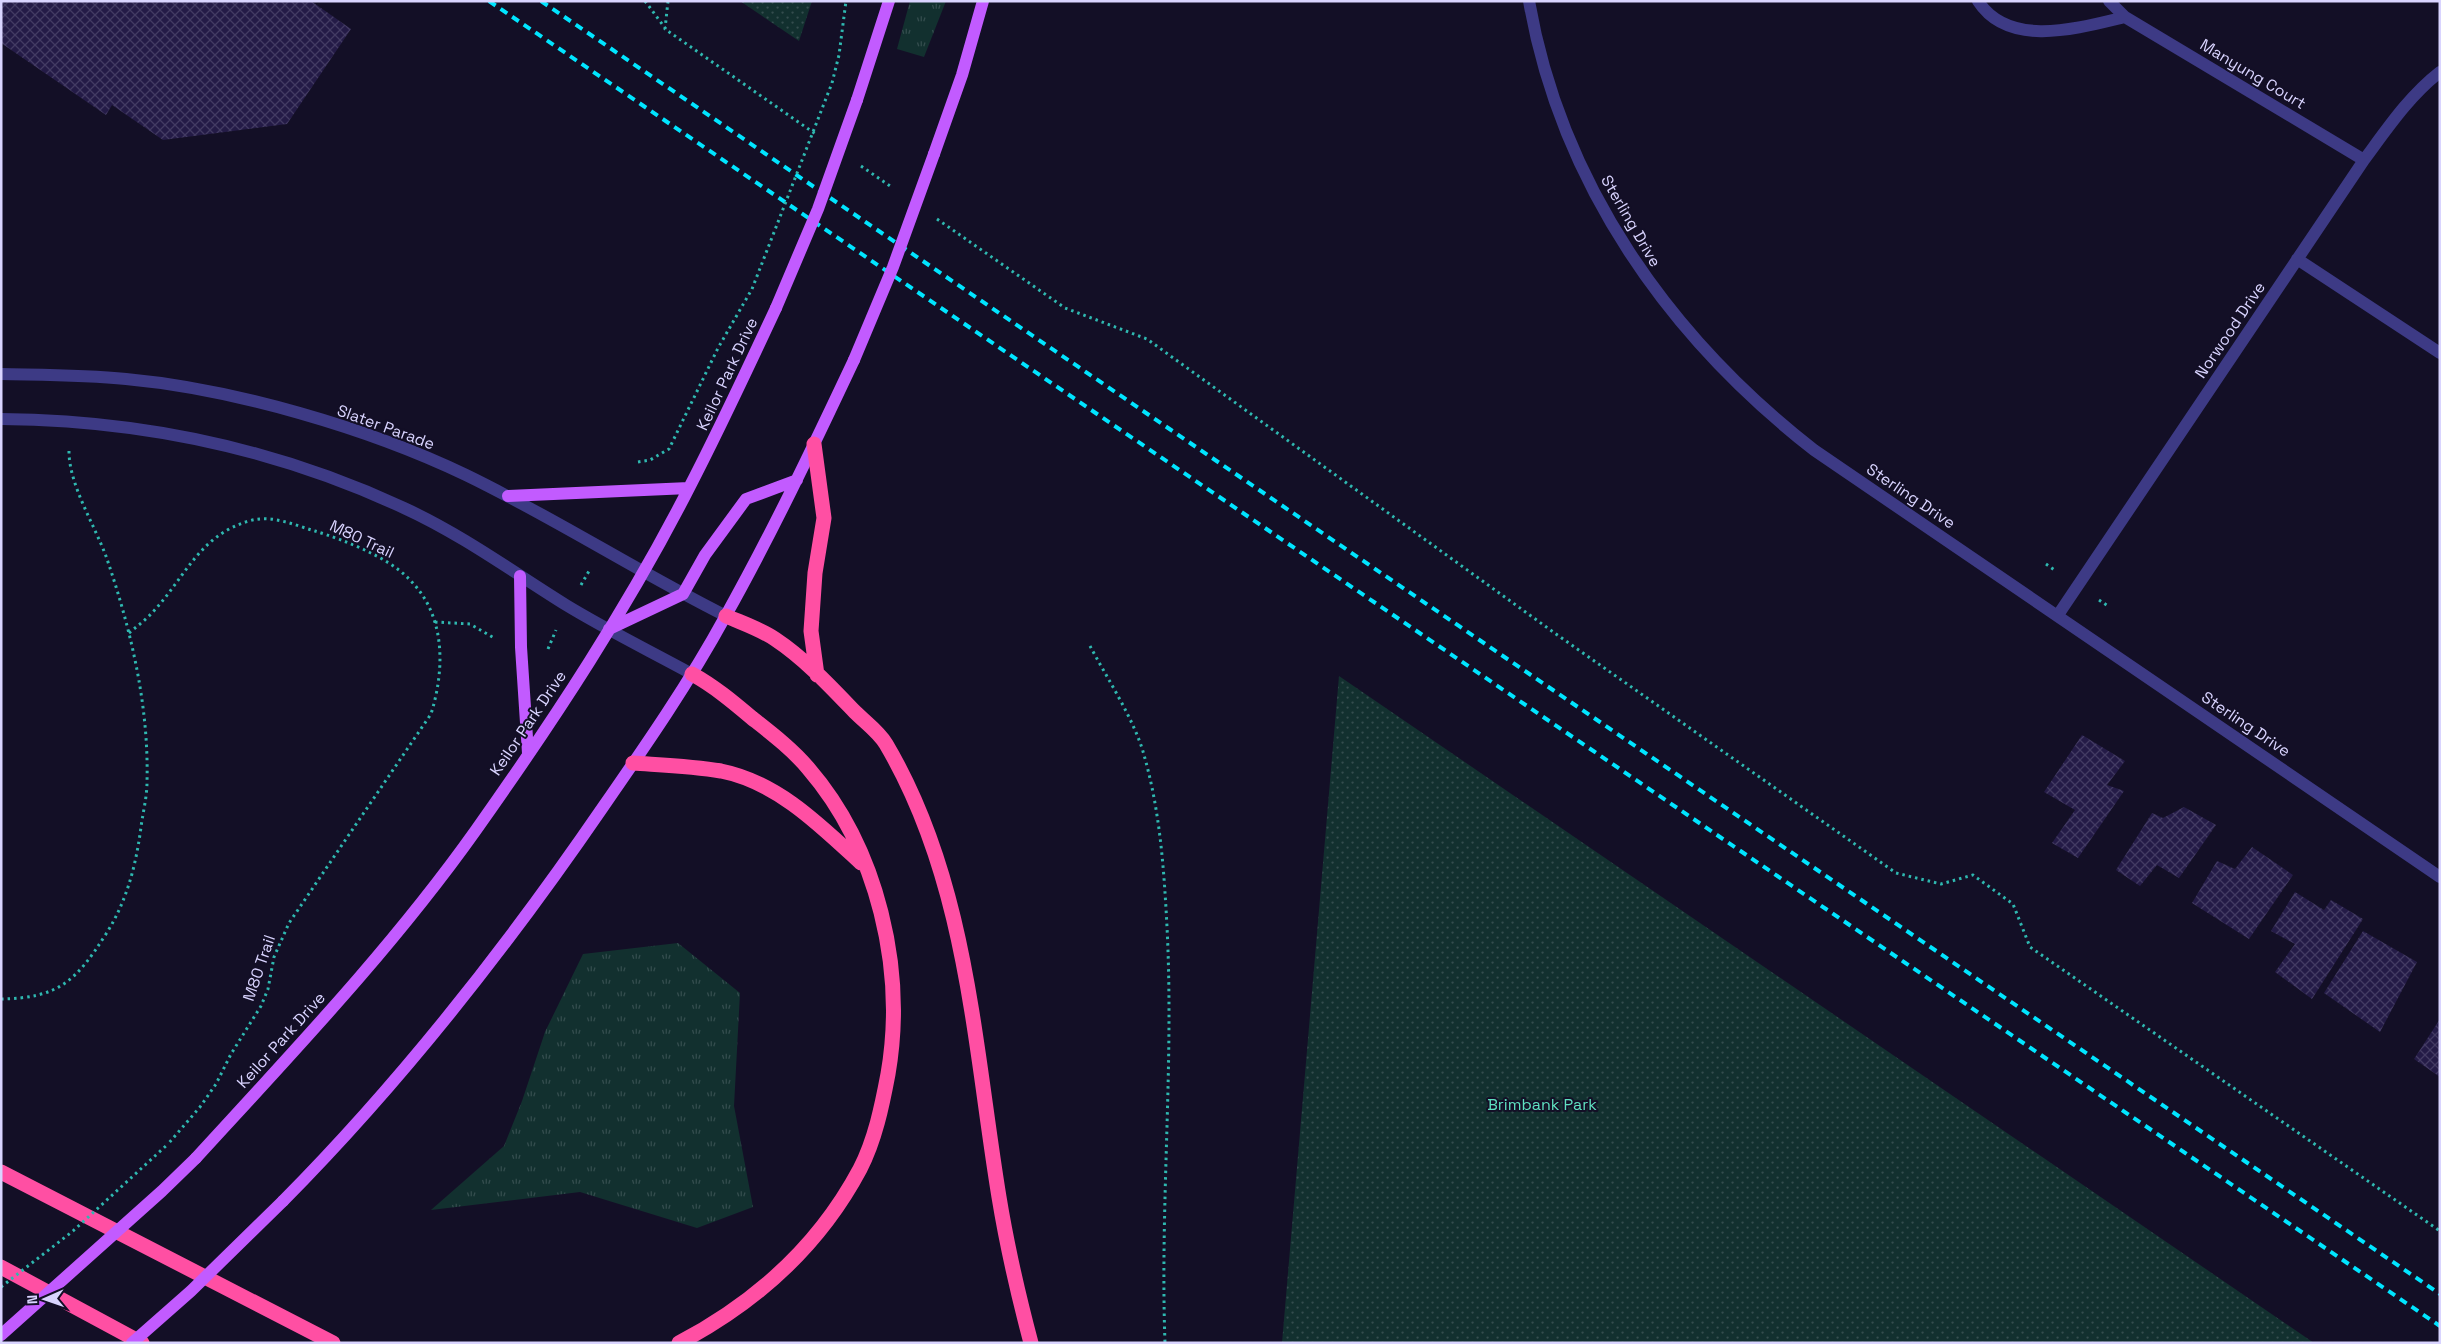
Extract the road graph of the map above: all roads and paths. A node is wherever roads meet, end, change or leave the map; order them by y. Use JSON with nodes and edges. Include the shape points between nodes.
{"nodes":[{"id":1,"x":645,"y":1,"type":"edge"},
{"id":2,"x":668,"y":1,"type":"edge"},
{"id":3,"x":846,"y":1,"type":"edge"},
{"id":4,"x":889,"y":1,"type":"edge"},
{"id":5,"x":983,"y":1,"type":"edge"},
{"id":6,"x":1529,"y":1,"type":"edge"},
{"id":7,"x":1978,"y":1,"type":"edge"},
{"id":8,"x":2109,"y":1,"type":"edge"},
{"id":9,"x":2125,"y":17,"type":"junction"},
{"id":10,"x":666,"y":29,"type":"junction"},
{"id":11,"x":2440,"y":72,"type":"edge"},
{"id":12,"x":820,"y":137,"type":"dead end"},
{"id":13,"x":853,"y":160,"type":"dead end"},
{"id":14,"x":2364,"y":160,"type":"junction"},
{"id":15,"x":894,"y":188,"type":"dead end"},
{"id":16,"x":934,"y":217,"type":"dead end"},
{"id":17,"x":2297,"y":259,"type":"junction"},
{"id":18,"x":2440,"y":353,"type":"edge"},
{"id":19,"x":1,"y":374,"type":"edge"},
{"id":20,"x":1,"y":419,"type":"edge"},
{"id":21,"x":72,"y":421,"type":"junction"},
{"id":22,"x":814,"y":444,"type":"junction"},
{"id":23,"x":634,"y":462,"type":"dead end"},
{"id":24,"x":797,"y":480,"type":"junction"},
{"id":25,"x":689,"y":488,"type":"junction"},
{"id":26,"x":508,"y":496,"type":"junction"},
{"id":27,"x":643,"y":571,"type":"junction"},
{"id":28,"x":520,"y":576,"type":"junction"},
{"id":29,"x":683,"y":594,"type":"junction"},
{"id":30,"x":2058,"y":615,"type":"junction"},
{"id":31,"x":726,"y":616,"type":"junction"},
{"id":32,"x":609,"y":629,"type":"junction"},
{"id":33,"x":129,"y":633,"type":"junction"},
{"id":34,"x":1090,"y":646,"type":"dead end"},
{"id":35,"x":692,"y":674,"type":"junction"},
{"id":36,"x":818,"y":674,"type":"junction"},
{"id":37,"x":528,"y":753,"type":"junction"},
{"id":38,"x":633,"y":763,"type":"junction"},
{"id":39,"x":865,"y":867,"type":"junction"},
{"id":40,"x":2440,"y":877,"type":"edge"},
{"id":41,"x":1,"y":999,"type":"edge"},
{"id":42,"x":1,"y":1172,"type":"edge"},
{"id":43,"x":2440,"y":1231,"type":"edge"},
{"id":44,"x":1,"y":1267,"type":"edge"},
{"id":45,"x":1,"y":1288,"type":"edge"},
{"id":46,"x":1,"y":1335,"type":"edge"},
{"id":47,"x":132,"y":1343,"type":"edge"},
{"id":48,"x":142,"y":1343,"type":"edge"},
{"id":49,"x":333,"y":1343,"type":"edge"},
{"id":50,"x":679,"y":1343,"type":"edge"},
{"id":51,"x":1031,"y":1343,"type":"edge"},
{"id":52,"x":1165,"y":1343,"type":"edge"}],
"edges":[{"from":1,"to":10,"type":"path"},
{"from":2,"to":10,"type":"path"},
{"from":3,"to":23,"type":"path","bridge":true,"via":[[840,55],[832,83],[752,289],[718,348],[669,450],[650,460]]},
{"from":4,"to":25,"type":"main road","name":"Keilor Park Drive","bridge":true,"via":[[858,100],[818,209],[776,308]]},
{"from":5,"to":22,"type":"main road","bridge":true,"via":[[962,75],[893,267]]},
{"from":6,"to":30,"type":"street","name":"Sterling Drive","via":[[1545,70],[1567,132],[1592,188],[1622,245],[1688,332],[1724,372],[1814,450]]},
{"from":7,"to":9,"type":"street","via":[[1986,13],[2014,28],[2058,31]]},
{"from":8,"to":9,"type":"street","name":"Manyung Court"},
{"from":9,"to":14,"type":"street","name":"Manyung Court"},
{"from":10,"to":12,"type":"path"},
{"from":11,"to":14,"type":"street","name":"Norwood Drive","via":[[2400,113]]},
{"from":13,"to":15,"type":"path"},
{"from":14,"to":17,"type":"street","name":"Norwood Drive"},
{"from":16,"to":43,"type":"path","via":[[1065,308],[1148,340],[1556,634],[1896,873],[1941,884],[1973,875],[2014,904],[2030,947]]},
{"from":17,"to":18,"type":"street"},
{"from":17,"to":30,"type":"street","name":"Norwood Drive"},
{"from":19,"to":26,"type":"street","name":"Slater Parade","via":[[125,379],[222,394],[318,420],[413,452]]},
{"from":20,"to":21,"type":"street"},
{"from":21,"to":28,"type":"street","via":[[225,444],[317,473],[405,508]]},
{"from":21,"to":33,"type":"path","via":[[69,463],[122,602]]},
{"from":22,"to":24,"type":"main road"},
{"from":22,"to":36,"type":"highway","via":[[824,518],[815,573],[811,631]]},
{"from":24,"to":29,"type":"main road","via":[[746,499],[705,555]]},
{"from":24,"to":31,"type":"main road"},
{"from":25,"to":26,"type":"main road"},
{"from":25,"to":27,"type":"main road","name":"Keilor Park Drive"},
{"from":26,"to":27,"type":"street","name":"Slater Parade"},
{"from":27,"to":29,"type":"street","name":"Slater Parade"},
{"from":27,"to":32,"type":"main road","name":"Keilor Park Drive"},
{"from":28,"to":32,"type":"street"},
{"from":28,"to":37,"type":"main road"},
{"from":29,"to":31,"type":"street","name":"Slater Parade"},
{"from":29,"to":32,"type":"main road"},
{"from":30,"to":40,"type":"street","name":"Sterling Drive"},
{"from":31,"to":35,"type":"main road"},
{"from":31,"to":36,"type":"highway","via":[[774,638]]},
{"from":32,"to":35,"type":"street"},
{"from":32,"to":37,"type":"main road","name":"Keilor Park Drive"},
{"from":33,"to":41,"type":"path","via":[[142,697],[147,783],[136,865],[118,916],[92,956],[69,982],[33,998]]},
{"from":33,"to":45,"type":"path","name":"M80 Trail","bridge":true,"via":[[150,616],[198,553],[213,539],[249,521],[275,519],[326,535],[382,559],[410,579],[436,622],[441,668],[437,694],[431,714],[289,923],[274,957],[261,1006],[200,1107],[168,1144],[73,1231]]},
{"from":34,"to":52,"type":"path","via":[[1144,753],[1158,816],[1170,1035],[1163,1298]]},
{"from":35,"to":38,"type":"main road"},
{"from":35,"to":39,"type":"highway","via":[[730,699],[808,768],[848,828]]},
{"from":36,"to":51,"type":"highway","via":[[886,742],[942,871],[974,1024],[1014,1278]]},
{"from":37,"to":46,"type":"main road","name":"Keilor Park Drive","bridge":true,"via":[[476,831],[407,920],[305,1039],[196,1158],[148,1205]]},
{"from":38,"to":39,"type":"highway","via":[[694,767],[747,780],[796,806]]},
{"from":38,"to":47,"type":"main road","bridge":true,"via":[[467,994],[335,1149],[191,1291]]},
{"from":39,"to":50,"type":"highway","via":[[884,918],[894,999],[892,1046],[872,1139],[842,1198],[791,1264],[713,1325]]},
{"from":42,"to":49,"type":"highway"},
{"from":44,"to":48,"type":"highway"}]}
